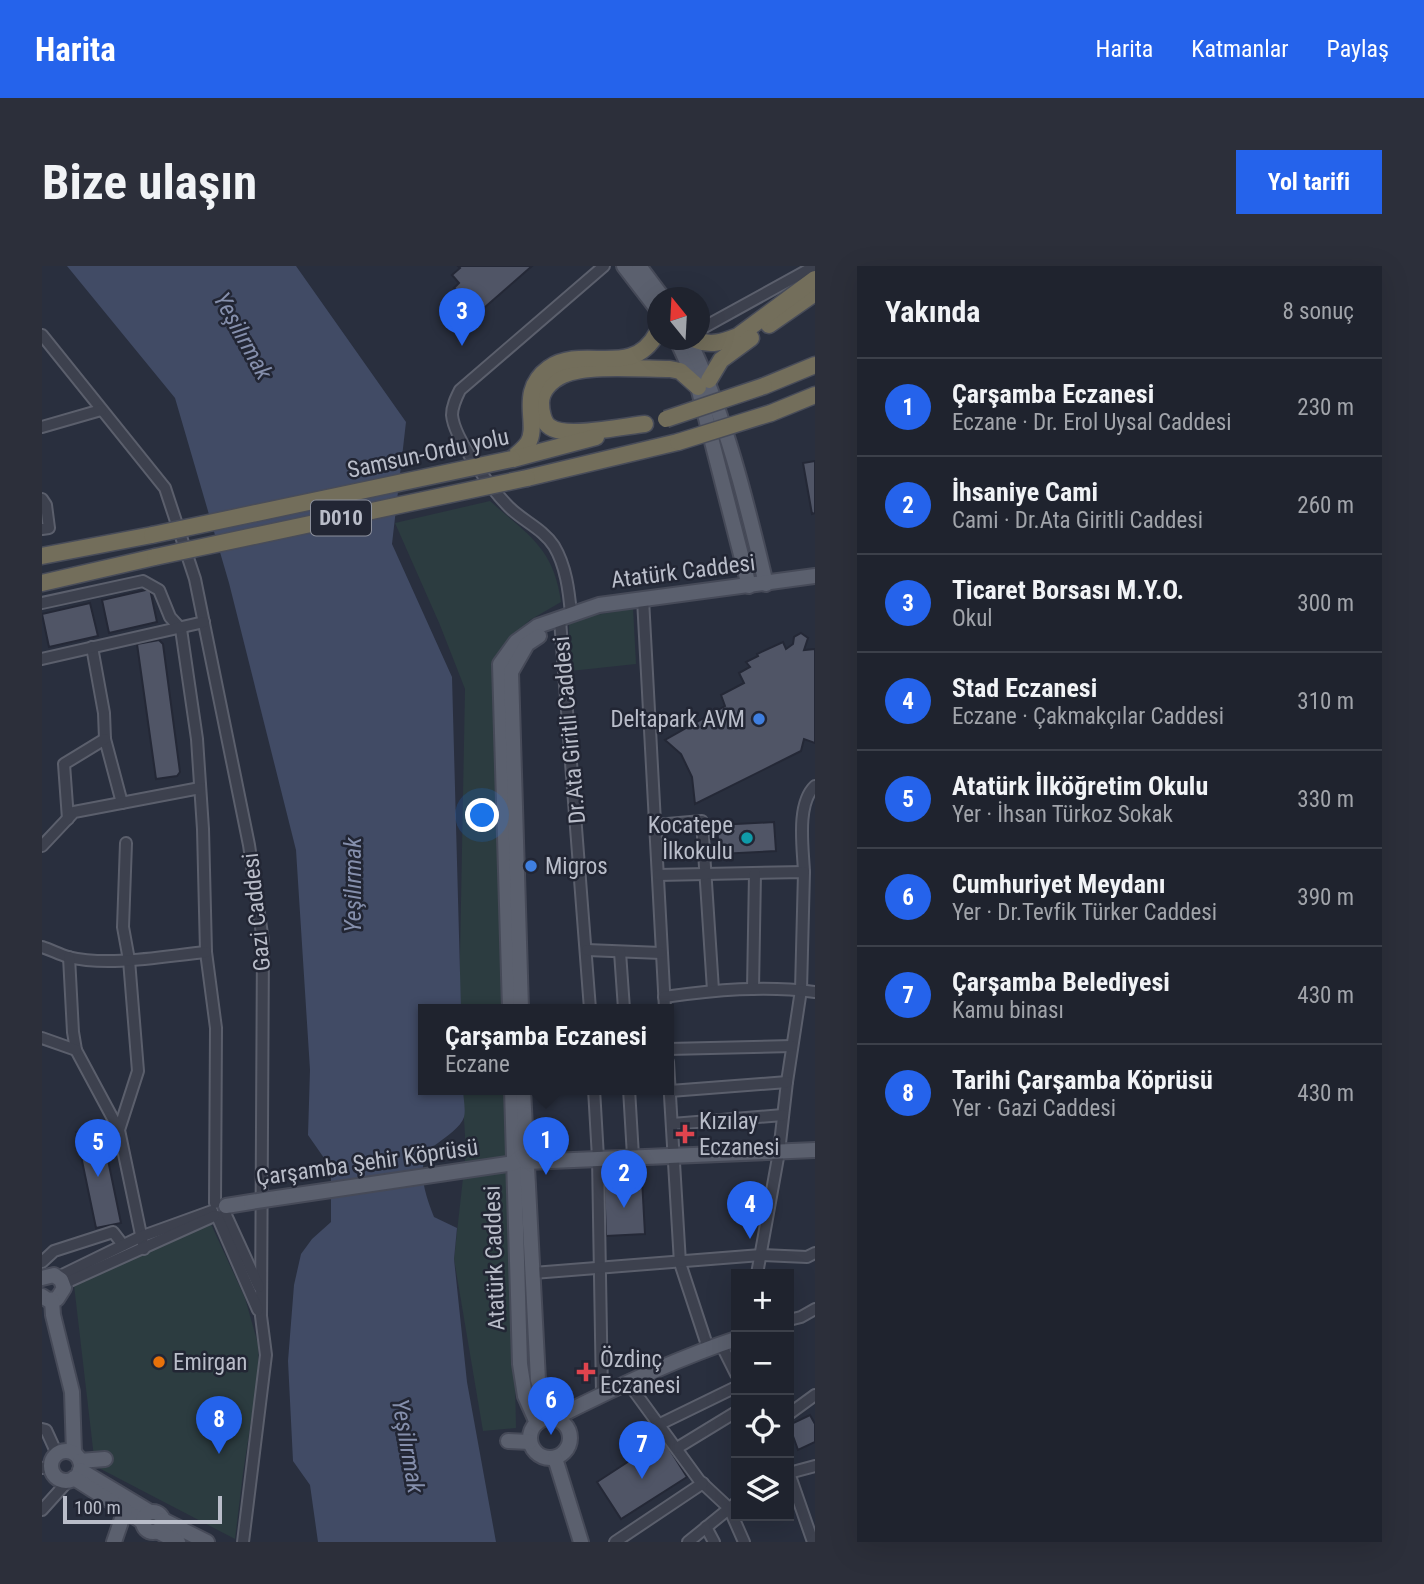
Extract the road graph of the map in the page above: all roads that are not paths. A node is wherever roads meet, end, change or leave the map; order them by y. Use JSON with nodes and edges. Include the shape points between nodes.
{"nodes":[{"id":1,"x":604,"y":266,"type":"edge"},
{"id":2,"x":624,"y":266,"type":"edge"},
{"id":3,"x":639,"y":266,"type":"edge"},
{"id":4,"x":815,"y":266,"type":"edge"},
{"id":5,"x":815,"y":279,"type":"edge"},
{"id":6,"x":655,"y":287,"type":"edge"},
{"id":7,"x":815,"y":293,"type":"edge"},
{"id":8,"x":647,"y":296,"type":"edge"},
{"id":9,"x":710,"y":324,"type":"edge"},
{"id":10,"x":42,"y":335,"type":"edge"},
{"id":11,"x":710,"y":344,"type":"edge"},
{"id":12,"x":647,"y":347,"type":"edge"},
{"id":13,"x":683,"y":350,"type":"edge"},
{"id":14,"x":692,"y":350,"type":"edge"},
{"id":15,"x":815,"y":363,"type":"edge"},
{"id":16,"x":704,"y":384,"type":"junction"},
{"id":17,"x":815,"y":396,"type":"edge"},
{"id":18,"x":815,"y":404,"type":"edge"},
{"id":19,"x":101,"y":410,"type":"junction"},
{"id":20,"x":771,"y":413,"type":"junction"},
{"id":21,"x":645,"y":424,"type":"junction"},
{"id":22,"x":42,"y":427,"type":"edge"},
{"id":23,"x":512,"y":459,"type":"junction"},
{"id":24,"x":42,"y":499,"type":"edge"},
{"id":25,"x":42,"y":529,"type":"edge"},
{"id":26,"x":42,"y":556,"type":"edge"},
{"id":27,"x":815,"y":576,"type":"edge"},
{"id":28,"x":42,"y":583,"type":"edge"},
{"id":29,"x":765,"y":584,"type":"junction"},
{"id":30,"x":749,"y":586,"type":"junction"},
{"id":31,"x":643,"y":599,"type":"junction"},
{"id":32,"x":42,"y":604,"type":"edge"},
{"id":33,"x":565,"y":617,"type":"junction"},
{"id":34,"x":204,"y":622,"type":"junction"},
{"id":35,"x":181,"y":629,"type":"junction"},
{"id":36,"x":92,"y":648,"type":"junction"},
{"id":37,"x":42,"y":659,"type":"edge"},
{"id":38,"x":105,"y":739,"type":"junction"},
{"id":39,"x":815,"y":786,"type":"edge"},
{"id":40,"x":200,"y":788,"type":"junction"},
{"id":41,"x":122,"y":803,"type":"junction"},
{"id":42,"x":68,"y":818,"type":"junction"},
{"id":43,"x":656,"y":825,"type":"junction"},
{"id":44,"x":126,"y":843,"type":"dead end"},
{"id":45,"x":42,"y":846,"type":"edge"},
{"id":46,"x":804,"y":872,"type":"junction"},
{"id":47,"x":755,"y":873,"type":"junction"},
{"id":48,"x":704,"y":874,"type":"junction"},
{"id":49,"x":658,"y":875,"type":"junction"},
{"id":50,"x":42,"y":947,"type":"edge"},
{"id":51,"x":587,"y":950,"type":"junction"},
{"id":52,"x":206,"y":952,"type":"junction"},
{"id":53,"x":620,"y":953,"type":"junction"},
{"id":54,"x":661,"y":953,"type":"junction"},
{"id":55,"x":69,"y":957,"type":"junction"},
{"id":56,"x":129,"y":960,"type":"junction"},
{"id":57,"x":752,"y":989,"type":"junction"},
{"id":58,"x":713,"y":990,"type":"junction"},
{"id":59,"x":801,"y":990,"type":"junction"},
{"id":60,"x":815,"y":992,"type":"edge"},
{"id":61,"x":665,"y":1003,"type":"edge"},
{"id":62,"x":510,"y":1004,"type":"edge"},
{"id":63,"x":521,"y":1004,"type":"edge"},
{"id":64,"x":590,"y":1004,"type":"edge"},
{"id":65,"x":624,"y":1004,"type":"edge"},
{"id":66,"x":42,"y":1038,"type":"edge"},
{"id":67,"x":793,"y":1046,"type":"junction"},
{"id":68,"x":674,"y":1049,"type":"edge"},
{"id":69,"x":76,"y":1050,"type":"junction"},
{"id":70,"x":787,"y":1082,"type":"junction"},
{"id":71,"x":674,"y":1091,"type":"edge"},
{"id":72,"x":513,"y":1095,"type":"edge"},
{"id":73,"x":523,"y":1095,"type":"edge"},
{"id":74,"x":594,"y":1095,"type":"edge"},
{"id":75,"x":629,"y":1095,"type":"edge"},
{"id":76,"x":670,"y":1095,"type":"edge"},
{"id":77,"x":783,"y":1115,"type":"junction"},
{"id":78,"x":672,"y":1124,"type":"junction"},
{"id":79,"x":119,"y":1130,"type":"junction"},
{"id":80,"x":815,"y":1150,"type":"edge"},
{"id":81,"x":779,"y":1152,"type":"junction"},
{"id":82,"x":634,"y":1156,"type":"junction"},
{"id":83,"x":674,"y":1156,"type":"junction"},
{"id":84,"x":598,"y":1158,"type":"junction"},
{"id":85,"x":520,"y":1162,"type":"junction"},
{"id":86,"x":219,"y":1210,"type":"junction"},
{"id":87,"x":140,"y":1237,"type":"junction"},
{"id":88,"x":123,"y":1245,"type":"junction"},
{"id":89,"x":144,"y":1249,"type":"junction"},
{"id":90,"x":815,"y":1254,"type":"edge"},
{"id":91,"x":761,"y":1255,"type":"junction"},
{"id":92,"x":680,"y":1263,"type":"junction"},
{"id":93,"x":600,"y":1269,"type":"junction"},
{"id":94,"x":758,"y":1269,"type":"edge"},
{"id":95,"x":533,"y":1273,"type":"junction"},
{"id":96,"x":49,"y":1274,"type":"edge"},
{"id":97,"x":261,"y":1290,"type":"junction"},
{"id":98,"x":47,"y":1298,"type":"edge"},
{"id":99,"x":815,"y":1309,"type":"edge"},
{"id":100,"x":261,"y":1316,"type":"junction"},
{"id":101,"x":794,"y":1319,"type":"edge"},
{"id":102,"x":731,"y":1341,"type":"edge"},
{"id":103,"x":715,"y":1346,"type":"junction"},
{"id":104,"x":731,"y":1367,"type":"edge"},
{"id":105,"x":629,"y":1384,"type":"junction"},
{"id":106,"x":731,"y":1390,"type":"edge"},
{"id":107,"x":603,"y":1394,"type":"junction"},
{"id":108,"x":815,"y":1395,"type":"edge"},
{"id":109,"x":794,"y":1410,"type":"edge"},
{"id":110,"x":731,"y":1415,"type":"edge"},
{"id":111,"x":547,"y":1420,"type":"junction"},
{"id":112,"x":658,"y":1425,"type":"junction"},
{"id":113,"x":568,"y":1428,"type":"junction"},
{"id":114,"x":42,"y":1429,"type":"edge"},
{"id":115,"x":508,"y":1441,"type":"dead end"},
{"id":116,"x":530,"y":1442,"type":"junction"},
{"id":117,"x":677,"y":1448,"type":"junction"},
{"id":118,"x":555,"y":1458,"type":"junction"},
{"id":119,"x":105,"y":1459,"type":"dead end"},
{"id":120,"x":65,"y":1465,"type":"edge"},
{"id":121,"x":815,"y":1466,"type":"edge"},
{"id":122,"x":794,"y":1472,"type":"edge"},
{"id":123,"x":703,"y":1483,"type":"junction"},
{"id":124,"x":794,"y":1487,"type":"edge"},
{"id":125,"x":731,"y":1504,"type":"edge"},
{"id":126,"x":731,"y":1508,"type":"edge"},
{"id":127,"x":42,"y":1510,"type":"edge"},
{"id":128,"x":125,"y":1510,"type":"junction"},
{"id":129,"x":738,"y":1521,"type":"edge"},
{"id":130,"x":706,"y":1527,"type":"junction"},
{"id":131,"x":160,"y":1530,"type":"edge"},
{"id":132,"x":114,"y":1542,"type":"edge"},
{"id":133,"x":207,"y":1542,"type":"edge"},
{"id":134,"x":243,"y":1542,"type":"edge"},
{"id":135,"x":581,"y":1542,"type":"edge"},
{"id":136,"x":615,"y":1542,"type":"edge"},
{"id":137,"x":688,"y":1542,"type":"edge"},
{"id":138,"x":714,"y":1542,"type":"edge"},
{"id":139,"x":744,"y":1542,"type":"edge"},
{"id":140,"x":813,"y":1542,"type":"edge"}],
"edges":[{"from":1,"to":33,"type":"street","name":"Dr.Ata Giritli Caddesi","via":[[460,390],[452,416],[485,480],[553,545],[568,587]]},
{"from":2,"to":8,"type":"main road"},
{"from":3,"to":6,"type":"main road"},
{"from":4,"to":9,"type":"street"},
{"from":5,"to":11,"type":"highway","via":[[738,337]]},
{"from":7,"to":16,"type":"highway","via":[[721,360]]},
{"from":10,"to":19,"type":"street","name":"Gazi Caddesi"},
{"from":12,"to":23,"type":"highway","via":[[628,358],[568,360],[549,368],[529,403],[529,442]]},
{"from":13,"to":16,"type":"main road"},
{"from":14,"to":16,"type":"main road"},
{"from":15,"to":21,"type":"highway","name":"Samsun-Ordu yolu","number":"D010","bridge":true,"via":[[764,386]]},
{"from":16,"to":21,"type":"highway","via":[[670,369],[581,370],[556,379],[541,400],[545,421],[564,433]]},
{"from":16,"to":29,"type":"main road","via":[[729,439]]},
{"from":16,"to":30,"type":"main road"},
{"from":17,"to":20,"type":"highway","name":"Samsun-Ordu yolu","number":"D010"},
{"from":18,"to":20,"type":"highway"},
{"from":19,"to":22,"type":"street"},
{"from":19,"to":34,"type":"street","name":"Gazi Caddesi","via":[[165,488]]},
{"from":20,"to":28,"type":"highway","name":"Samsun-Ordu yolu","number":"D010","bridge":true,"via":[[678,442],[527,478]]},
{"from":21,"to":23,"type":"highway","name":"Samsun-Ordu yolu","number":"D010"},
{"from":23,"to":26,"type":"highway","name":"Samsun-Ordu yolu","number":"D010","bridge":true},
{"from":24,"to":25,"type":"street","via":[[49,528]]},
{"from":27,"to":29,"type":"main road","name":"Atatürk Caddesi"},
{"from":29,"to":30,"type":"main road","name":"Atatürk Caddesi"},
{"from":30,"to":31,"type":"main road","name":"Atatürk Caddesi"},
{"from":31,"to":33,"type":"main road","name":"Atatürk Caddesi","via":[[599,605]]},
{"from":31,"to":43,"type":"street"},
{"from":32,"to":35,"type":"street","via":[[143,581],[159,590],[170,617]]},
{"from":33,"to":51,"type":"street","name":"Dr.Ata Giritli Caddesi"},
{"from":33,"to":62,"type":"main road","name":"Atatürk Caddesi","via":[[538,626],[516,642],[500,664]]},
{"from":33,"to":63,"type":"main road","name":"Atatürk Caddesi","via":[[527,644],[511,672]]},
{"from":34,"to":35,"type":"street"},
{"from":34,"to":97,"type":"street","name":"Gazi Caddesi","via":[[249,845],[263,941]]},
{"from":35,"to":36,"type":"street"},
{"from":35,"to":40,"type":"street"},
{"from":36,"to":37,"type":"street"},
{"from":36,"to":38,"type":"street"},
{"from":38,"to":41,"type":"street"},
{"from":38,"to":42,"type":"street","via":[[64,764]]},
{"from":39,"to":46,"type":"street","via":[[808,792],[804,815]]},
{"from":40,"to":41,"type":"street"},
{"from":40,"to":52,"type":"street"},
{"from":41,"to":42,"type":"street","via":[[75,812]]},
{"from":42,"to":45,"type":"street"},
{"from":43,"to":48,"type":"street","via":[[702,821]]},
{"from":43,"to":49,"type":"street"},
{"from":44,"to":56,"type":"street","via":[[123,927]]},
{"from":46,"to":47,"type":"street"},
{"from":46,"to":59,"type":"street"},
{"from":47,"to":48,"type":"street"},
{"from":47,"to":57,"type":"street"},
{"from":48,"to":49,"type":"street"},
{"from":48,"to":58,"type":"street"},
{"from":49,"to":54,"type":"street"},
{"from":50,"to":55,"type":"street"},
{"from":51,"to":53,"type":"street"},
{"from":51,"to":64,"type":"street","name":"Dr.Ata Giritli Caddesi"},
{"from":52,"to":56,"type":"street"},
{"from":52,"to":86,"type":"street","via":[[216,1028]]},
{"from":53,"to":54,"type":"street"},
{"from":53,"to":65,"type":"street"},
{"from":54,"to":61,"type":"street"},
{"from":55,"to":56,"type":"street"},
{"from":55,"to":69,"type":"street"},
{"from":56,"to":79,"type":"street","via":[[138,1071]]},
{"from":57,"to":58,"type":"street"},
{"from":57,"to":59,"type":"street"},
{"from":58,"to":61,"type":"street"},
{"from":59,"to":60,"type":"street"},
{"from":59,"to":67,"type":"street"},
{"from":66,"to":69,"type":"street"},
{"from":67,"to":68,"type":"street"},
{"from":67,"to":70,"type":"street"},
{"from":69,"to":79,"type":"street"},
{"from":70,"to":71,"type":"street"},
{"from":70,"to":77,"type":"street"},
{"from":72,"to":85,"type":"main road","name":"Atatürk Caddesi"},
{"from":73,"to":85,"type":"main road","name":"Atatürk Caddesi"},
{"from":74,"to":84,"type":"street"},
{"from":75,"to":82,"type":"street"},
{"from":76,"to":78,"type":"street"},
{"from":77,"to":78,"type":"street"},
{"from":77,"to":81,"type":"street"},
{"from":78,"to":83,"type":"street"},
{"from":79,"to":87,"type":"street"},
{"from":80,"to":81,"type":"main road","name":"Çarşamba Şehir Köprüsü"},
{"from":81,"to":83,"type":"main road","name":"Çarşamba Şehir Köprüsü"},
{"from":81,"to":91,"type":"street"},
{"from":82,"to":83,"type":"main road","name":"Çarşamba Şehir Köprüsü"},
{"from":82,"to":84,"type":"main road","name":"Çarşamba Şehir Köprüsü"},
{"from":83,"to":92,"type":"street"},
{"from":84,"to":85,"type":"main road","name":"Çarşamba Şehir Köprüsü"},
{"from":84,"to":93,"type":"street"},
{"from":85,"to":86,"type":"main road","name":"Çarşamba Şehir Köprüsü","bridge":true},
{"from":85,"to":95,"type":"main road","name":"Atatürk Caddesi"},
{"from":85,"to":111,"type":"main road","name":"Atatürk Caddesi","via":[[520,1364],[525,1396]]},
{"from":86,"to":87,"type":"street"},
{"from":86,"to":89,"type":"street"},
{"from":86,"to":97,"type":"street"},
{"from":86,"to":100,"type":"street"},
{"from":87,"to":88,"type":"street"},
{"from":87,"to":89,"type":"street"},
{"from":88,"to":96,"type":"street"},
{"from":88,"to":96,"type":"street","via":[[113,1232],[54,1251]]},
{"from":89,"to":96,"type":"street"},
{"from":90,"to":91,"type":"street"},
{"from":91,"to":92,"type":"street"},
{"from":91,"to":94,"type":"street"},
{"from":92,"to":93,"type":"street"},
{"from":92,"to":103,"type":"street"},
{"from":93,"to":95,"type":"street"},
{"from":93,"to":107,"type":"street"},
{"from":95,"to":111,"type":"main road","name":"Atatürk Caddesi","via":[[538,1380]]},
{"from":96,"to":98,"type":"main road","via":[[60,1296]]},
{"from":97,"to":100,"type":"street","name":"Gazi Caddesi"},
{"from":98,"to":120,"type":"main road","via":[[72,1392]]},
{"from":99,"to":101,"type":"street"},
{"from":100,"to":134,"type":"street","name":"Gazi Caddesi","via":[[266,1355]]},
{"from":102,"to":103,"type":"main road"},
{"from":103,"to":104,"type":"street"},
{"from":103,"to":105,"type":"main road"},
{"from":105,"to":107,"type":"main road"},
{"from":105,"to":112,"type":"street"},
{"from":106,"to":112,"type":"street"},
{"from":107,"to":111,"type":"main road"},
{"from":107,"to":113,"type":"main road"},
{"from":108,"to":109,"type":"street"},
{"from":110,"to":117,"type":"street"},
{"from":111,"to":113,"type":"main road","via":[[563,1422]]},
{"from":111,"to":116,"type":"main road","via":[[530,1435]]},
{"from":112,"to":117,"type":"street"},
{"from":113,"to":118,"type":"main road","via":[[569,1446]]},
{"from":114,"to":120,"type":"street"},
{"from":115,"to":116,"type":"main road"},
{"from":116,"to":118,"type":"main road","via":[[542,1457]]},
{"from":117,"to":123,"type":"street"},
{"from":118,"to":135,"type":"main road"},
{"from":119,"to":120,"type":"main road"},
{"from":120,"to":127,"type":"street"},
{"from":120,"to":128,"type":"main road"},
{"from":120,"to":131,"type":"main road"},
{"from":121,"to":122,"type":"street"},
{"from":123,"to":125,"type":"street"},
{"from":123,"to":136,"type":"street"},
{"from":124,"to":140,"type":"street"},
{"from":126,"to":130,"type":"street"},
{"from":128,"to":131,"type":"main road"},
{"from":128,"to":132,"type":"main road"},
{"from":129,"to":139,"type":"street"},
{"from":130,"to":137,"type":"street"},
{"from":130,"to":138,"type":"street"},
{"from":131,"to":133,"type":"main road"}]}
